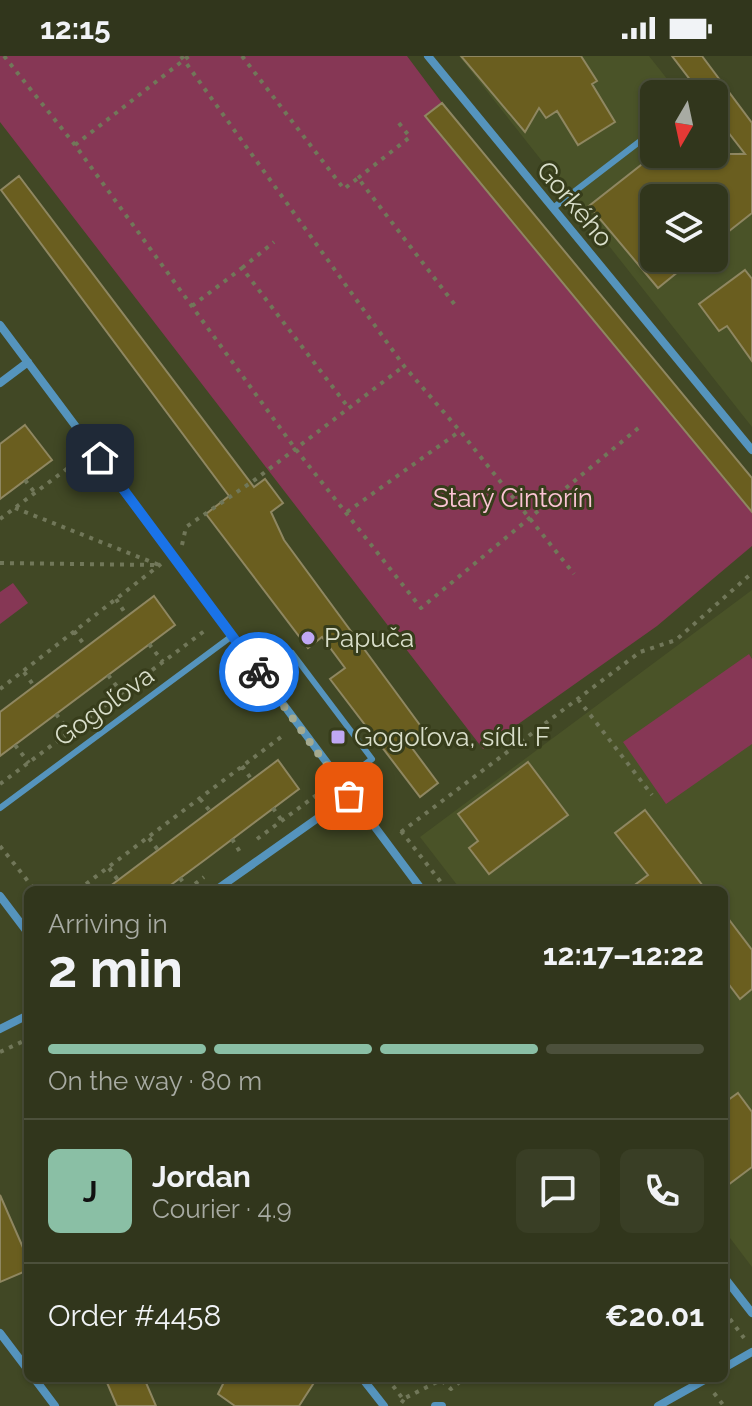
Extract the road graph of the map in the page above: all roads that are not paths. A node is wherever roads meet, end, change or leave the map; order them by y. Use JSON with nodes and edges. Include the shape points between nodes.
{"nodes":[{"id":1,"x":428,"y":56,"type":"edge"},
{"id":2,"x":639,"y":142,"type":"dead end"},
{"id":3,"x":553,"y":208,"type":"junction"},
{"id":4,"x":0,"y":325,"type":"edge"},
{"id":5,"x":28,"y":362,"type":"junction"},
{"id":6,"x":0,"y":383,"type":"edge"},
{"id":7,"x":752,"y":450,"type":"edge"},
{"id":8,"x":232,"y":636,"type":"junction"},
{"id":9,"x":261,"y":675,"type":"junction"},
{"id":10,"x":340,"y":783,"type":"junction"},
{"id":11,"x":349,"y":796,"type":"junction"},
{"id":12,"x":0,"y":808,"type":"edge"},
{"id":13,"x":222,"y":886,"type":"edge"},
{"id":14,"x":419,"y":886,"type":"edge"},
{"id":15,"x":0,"y":896,"type":"edge"},
{"id":16,"x":24,"y":928,"type":"edge"},
{"id":17,"x":24,"y":1017,"type":"edge"},
{"id":18,"x":0,"y":1029,"type":"edge"},
{"id":19,"x":728,"y":1282,"type":"edge"},
{"id":20,"x":752,"y":1313,"type":"edge"},
{"id":21,"x":0,"y":1333,"type":"edge"},
{"id":22,"x":752,"y":1350,"type":"edge"},
{"id":23,"x":24,"y":1365,"type":"edge"},
{"id":24,"x":728,"y":1365,"type":"edge"},
{"id":25,"x":37,"y":1382,"type":"edge"},
{"id":26,"x":365,"y":1382,"type":"edge"},
{"id":27,"x":701,"y":1382,"type":"edge"},
{"id":28,"x":55,"y":1406,"type":"edge"},
{"id":29,"x":384,"y":1406,"type":"edge"},
{"id":30,"x":435,"y":1406,"type":"edge"},
{"id":31,"x":442,"y":1406,"type":"edge"},
{"id":32,"x":658,"y":1406,"type":"edge"}],
"edges":[{"from":1,"to":3,"type":"street","name":"Gorkého"},
{"from":2,"to":3,"type":"lane"},
{"from":3,"to":7,"type":"street","name":"Gorkého"},
{"from":4,"to":5,"type":"street"},
{"from":5,"to":6,"type":"street"},
{"from":5,"to":8,"type":"street"},
{"from":8,"to":9,"type":"street"},
{"from":8,"to":12,"type":"lane","name":"Gogoľova"},
{"from":9,"to":10,"type":"street"},
{"from":9,"to":10,"type":"lane","via":[[292,653],[372,759]]},
{"from":10,"to":11,"type":"street"},
{"from":11,"to":13,"type":"street"},
{"from":11,"to":14,"type":"street"},
{"from":15,"to":16,"type":"street"},
{"from":17,"to":18,"type":"street"},
{"from":19,"to":20,"type":"street"},
{"from":21,"to":23,"type":"street"},
{"from":22,"to":24,"type":"street"},
{"from":25,"to":28,"type":"street"},
{"from":26,"to":29,"type":"street"},
{"from":27,"to":32,"type":"street"},
{"from":30,"to":31,"type":"street"}]}
